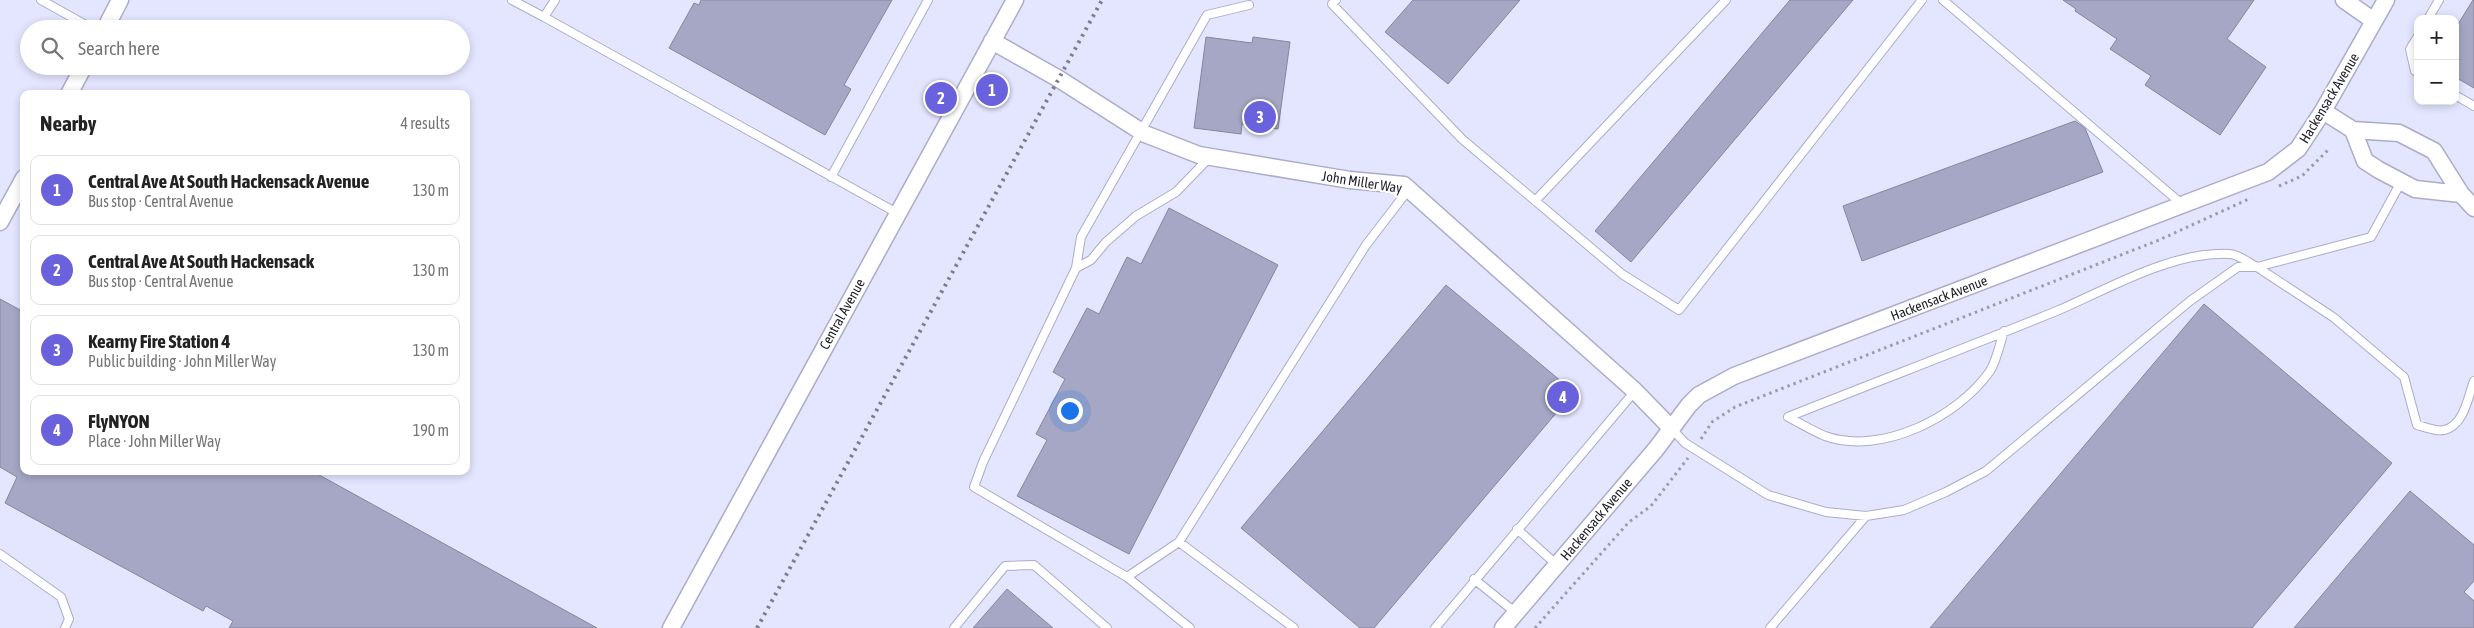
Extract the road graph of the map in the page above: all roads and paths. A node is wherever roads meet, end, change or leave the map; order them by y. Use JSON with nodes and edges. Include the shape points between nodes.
{"nodes":[{"id":1,"x":41,"y":0,"type":"edge"},
{"id":2,"x":120,"y":0,"type":"edge"},
{"id":3,"x":512,"y":0,"type":"edge"},
{"id":4,"x":555,"y":0,"type":"edge"},
{"id":5,"x":928,"y":0,"type":"edge"},
{"id":6,"x":1015,"y":0,"type":"edge"},
{"id":7,"x":1336,"y":0,"type":"edge"},
{"id":8,"x":1726,"y":0,"type":"edge"},
{"id":9,"x":1922,"y":0,"type":"edge"},
{"id":10,"x":1943,"y":0,"type":"edge"},
{"id":11,"x":2344,"y":0,"type":"edge"},
{"id":12,"x":2386,"y":0,"type":"edge"},
{"id":13,"x":2439,"y":0,"type":"edge"},
{"id":14,"x":1249,"y":6,"type":"dead end"},
{"id":15,"x":2430,"y":15,"type":"edge"},
{"id":16,"x":544,"y":17,"type":"junction"},
{"id":17,"x":77,"y":20,"type":"edge"},
{"id":18,"x":110,"y":20,"type":"edge"},
{"id":19,"x":2374,"y":21,"type":"junction"},
{"id":20,"x":992,"y":42,"type":"junction"},
{"id":21,"x":2414,"y":42,"type":"edge"},
{"id":22,"x":2414,"y":71,"type":"edge"},
{"id":23,"x":80,"y":75,"type":"edge"},
{"id":24,"x":72,"y":90,"type":"edge"},
{"id":25,"x":2459,"y":97,"type":"edge"},
{"id":26,"x":2474,"y":106,"type":"edge"},
{"id":27,"x":2322,"y":111,"type":"junction"},
{"id":28,"x":2353,"y":130,"type":"junction"},
{"id":29,"x":1140,"y":131,"type":"junction"},
{"id":30,"x":2328,"y":149,"type":"dead end"},
{"id":31,"x":1210,"y":157,"type":"junction"},
{"id":32,"x":831,"y":177,"type":"junction"},
{"id":33,"x":2401,"y":182,"type":"junction"},
{"id":34,"x":20,"y":185,"type":"edge"},
{"id":35,"x":2276,"y":187,"type":"dead end"},
{"id":36,"x":1409,"y":190,"type":"junction"},
{"id":37,"x":2461,"y":194,"type":"junction"},
{"id":38,"x":2259,"y":195,"type":"dead end"},
{"id":39,"x":1535,"y":201,"type":"junction"},
{"id":40,"x":2183,"y":205,"type":"junction"},
{"id":41,"x":2474,"y":208,"type":"edge"},
{"id":42,"x":897,"y":213,"type":"junction"},
{"id":43,"x":0,"y":222,"type":"edge"},
{"id":44,"x":2257,"y":267,"type":"junction"},
{"id":45,"x":1076,"y":268,"type":"junction"},
{"id":46,"x":2004,"y":331,"type":"junction"},
{"id":47,"x":2474,"y":381,"type":"edge"},
{"id":48,"x":1635,"y":391,"type":"junction"},
{"id":49,"x":1671,"y":428,"type":"junction"},
{"id":50,"x":1706,"y":431,"type":"dead end"},
{"id":51,"x":1678,"y":472,"type":"dead end"},
{"id":52,"x":1866,"y":516,"type":"junction"},
{"id":53,"x":1517,"y":529,"type":"junction"},
{"id":54,"x":1179,"y":542,"type":"junction"},
{"id":55,"x":0,"y":554,"type":"edge"},
{"id":56,"x":1557,"y":565,"type":"junction"},
{"id":57,"x":1127,"y":577,"type":"junction"},
{"id":58,"x":1474,"y":580,"type":"junction"},
{"id":59,"x":1516,"y":614,"type":"junction"},
{"id":60,"x":64,"y":628,"type":"edge"},
{"id":61,"x":671,"y":628,"type":"edge"},
{"id":62,"x":954,"y":628,"type":"edge"},
{"id":63,"x":1107,"y":628,"type":"edge"},
{"id":64,"x":1190,"y":628,"type":"edge"},
{"id":65,"x":1294,"y":628,"type":"edge"},
{"id":66,"x":1435,"y":628,"type":"edge"},
{"id":67,"x":1503,"y":628,"type":"edge"},
{"id":68,"x":1535,"y":628,"type":"edge"},
{"id":69,"x":1770,"y":628,"type":"edge"}],
"edges":[{"from":1,"to":17,"type":"lane"},
{"from":2,"to":18,"type":"street"},
{"from":3,"to":16,"type":"lane"},
{"from":4,"to":16,"type":"lane"},
{"from":5,"to":32,"type":"lane"},
{"from":6,"to":20,"type":"street","name":"Central Avenue"},
{"from":7,"to":39,"type":"lane","via":[[1332,4],[1462,139]]},
{"from":8,"to":39,"type":"lane"},
{"from":9,"to":39,"type":"lane","via":[[1679,310],[1622,274]]},
{"from":10,"to":40,"type":"lane"},
{"from":11,"to":19,"type":"street"},
{"from":12,"to":19,"type":"street","name":"Hackensack Avenue"},
{"from":13,"to":15,"type":"lane"},
{"from":14,"to":29,"type":"lane","via":[[1207,16]]},
{"from":16,"to":32,"type":"lane"},
{"from":19,"to":27,"type":"street","name":"Hackensack Avenue"},
{"from":20,"to":29,"type":"street","name":"John Miller Way"},
{"from":20,"to":42,"type":"street","name":"Central Avenue"},
{"from":21,"to":22,"type":"lane","via":[[2410,49]]},
{"from":23,"to":24,"type":"street"},
{"from":25,"to":26,"type":"lane"},
{"from":27,"to":28,"type":"street"},
{"from":27,"to":40,"type":"street","name":"Hackensack Avenue","via":[[2298,149],[2268,172]]},
{"from":28,"to":33,"type":"street","via":[[2365,161]]},
{"from":28,"to":37,"type":"street","via":[[2399,133],[2434,152]]},
{"from":29,"to":31,"type":"street","name":"John Miller Way"},
{"from":29,"to":45,"type":"lane","via":[[1081,237]]},
{"from":30,"to":35,"type":"path","via":[[2302,176]]},
{"from":31,"to":36,"type":"street","name":"John Miller Way","via":[[1350,180],[1404,185]]},
{"from":31,"to":45,"type":"lane","via":[[1176,192],[1136,216],[1091,260]]},
{"from":32,"to":42,"type":"lane"},
{"from":33,"to":37,"type":"street","via":[[2415,189]]},
{"from":33,"to":44,"type":"lane","via":[[2371,237]]},
{"from":34,"to":43,"type":"street"},
{"from":36,"to":48,"type":"street","name":"John Miller Way"},
{"from":36,"to":54,"type":"lane","via":[[1366,245]]},
{"from":37,"to":41,"type":"street"},
{"from":38,"to":50,"type":"path","via":[[2159,240],[1735,407],[1712,422]]},
{"from":40,"to":49,"type":"street","name":"Hackensack Avenue","via":[[1734,376],[1699,395]]},
{"from":42,"to":61,"type":"street","name":"Central Avenue"},
{"from":44,"to":46,"type":"lane","via":[[2232,254],[2185,260],[2146,270]]},
{"from":44,"to":47,"type":"lane","via":[[2333,317],[2404,377],[2417,425],[2443,431],[2456,425]]},
{"from":44,"to":52,"type":"lane","via":[[2238,267],[2190,301],[1986,471],[1904,510]]},
{"from":45,"to":57,"type":"lane","via":[[974,487]]},
{"from":46,"to":46,"type":"lane","via":[[1995,334],[1788,417],[1826,436],[1848,440],[1886,440],[1914,431],[1967,396],[1991,370]]},
{"from":48,"to":49,"type":"street","name":"John Miller Way"},
{"from":48,"to":53,"type":"lane"},
{"from":49,"to":52,"type":"lane","via":[[1685,443],[1768,495],[1826,512]]},
{"from":49,"to":56,"type":"street","name":"Hackensack Avenue"},
{"from":51,"to":68,"type":"path","via":[[1651,506],[1629,522]]},
{"from":52,"to":69,"type":"lane"},
{"from":53,"to":56,"type":"lane"},
{"from":53,"to":58,"type":"lane"},
{"from":54,"to":57,"type":"lane"},
{"from":54,"to":65,"type":"lane"},
{"from":55,"to":60,"type":"lane","via":[[61,597],[69,619]]},
{"from":56,"to":59,"type":"street","name":"Hackensack Avenue"},
{"from":57,"to":64,"type":"lane"},
{"from":58,"to":59,"type":"lane"},
{"from":58,"to":66,"type":"lane"},
{"from":59,"to":67,"type":"street","name":"Hackensack Avenue"},
{"from":62,"to":63,"type":"lane","via":[[1005,566],[1034,565]]}]}
